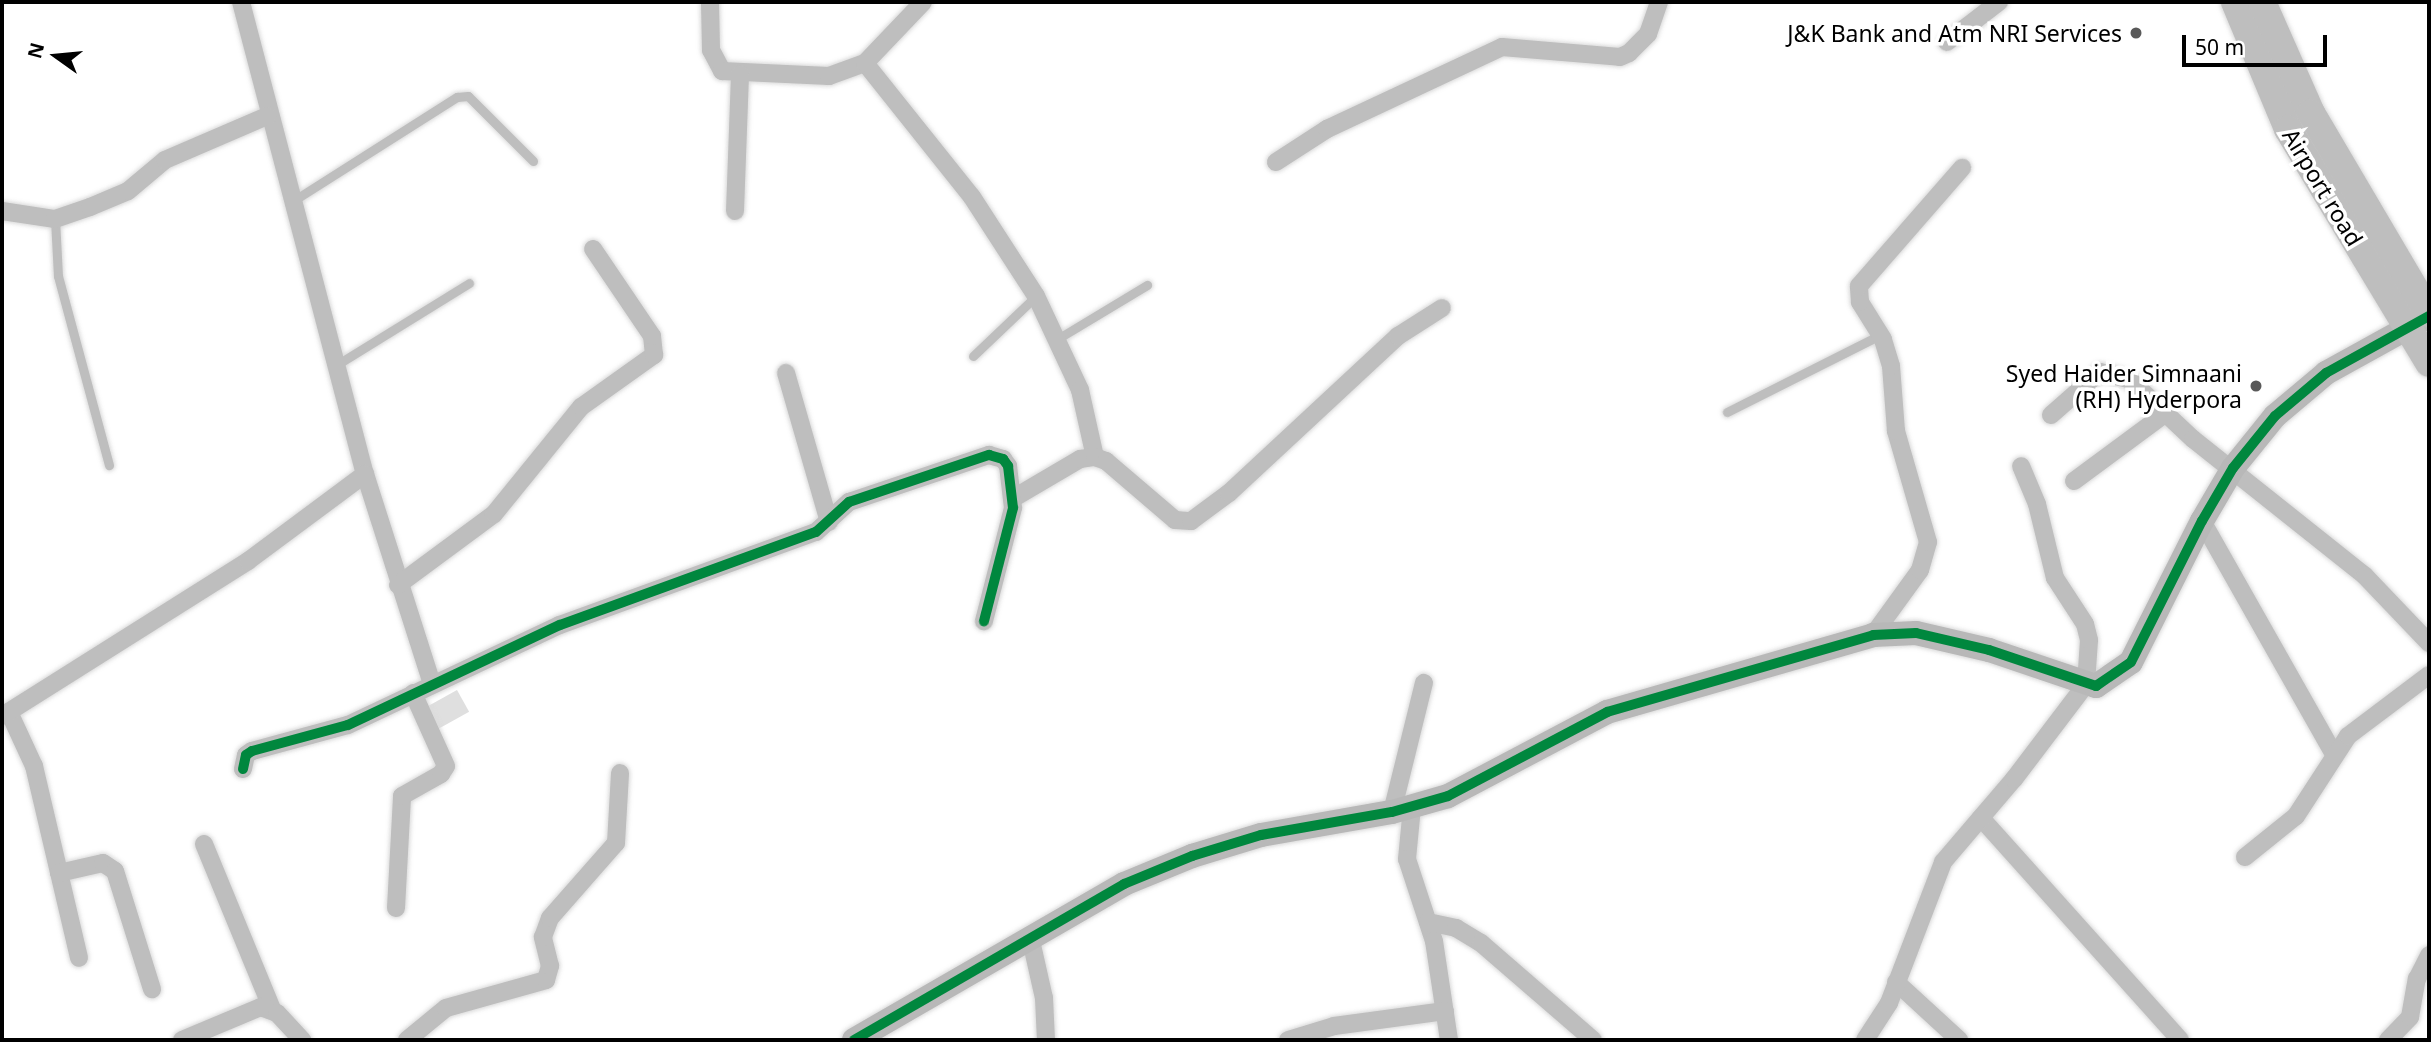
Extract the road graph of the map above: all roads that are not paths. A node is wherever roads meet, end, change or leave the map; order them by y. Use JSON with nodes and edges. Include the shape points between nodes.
{"nodes":[{"id":1,"x":240,"y":2,"type":"edge"},
{"id":2,"x":710,"y":2,"type":"edge"},
{"id":3,"x":923,"y":2,"type":"edge"},
{"id":4,"x":1659,"y":2,"type":"edge"},
{"id":5,"x":1999,"y":2,"type":"edge"},
{"id":6,"x":2235,"y":2,"type":"edge"},
{"id":7,"x":2262,"y":2,"type":"edge"},
{"id":8,"x":1947,"y":42,"type":"dead end"},
{"id":9,"x":865,"y":63,"type":"junction"},
{"id":10,"x":740,"y":74,"type":"junction"},
{"id":11,"x":267,"y":116,"type":"junction"},
{"id":12,"x":533,"y":161,"type":"dead end"},
{"id":13,"x":1276,"y":162,"type":"dead end"},
{"id":14,"x":1962,"y":168,"type":"dead end"},
{"id":15,"x":296,"y":199,"type":"junction"},
{"id":16,"x":2,"y":211,"type":"edge"},
{"id":17,"x":735,"y":211,"type":"dead end"},
{"id":18,"x":55,"y":219,"type":"junction"},
{"id":19,"x":593,"y":249,"type":"dead end"},
{"id":20,"x":469,"y":283,"type":"dead end"},
{"id":21,"x":1147,"y":285,"type":"dead end"},
{"id":22,"x":1036,"y":296,"type":"junction"},
{"id":23,"x":1442,"y":308,"type":"dead end"},
{"id":24,"x":2422,"y":319,"type":"edge"},
{"id":25,"x":1880,"y":335,"type":"junction"},
{"id":26,"x":1059,"y":338,"type":"junction"},
{"id":27,"x":973,"y":356,"type":"dead end"},
{"id":28,"x":2429,"y":363,"type":"edge"},
{"id":29,"x":338,"y":364,"type":"junction"},
{"id":30,"x":786,"y":373,"type":"dead end"},
{"id":31,"x":1727,"y":412,"type":"dead end"},
{"id":32,"x":2166,"y":413,"type":"junction"},
{"id":33,"x":2051,"y":415,"type":"dead end"},
{"id":34,"x":1095,"y":457,"type":"junction"},
{"id":35,"x":109,"y":465,"type":"dead end"},
{"id":36,"x":2021,"y":466,"type":"dead end"},
{"id":37,"x":2233,"y":468,"type":"junction"},
{"id":38,"x":365,"y":474,"type":"junction"},
{"id":39,"x":2074,"y":481,"type":"dead end"},
{"id":40,"x":1012,"y":499,"type":"junction"},
{"id":41,"x":2202,"y":521,"type":"junction"},
{"id":42,"x":829,"y":522,"type":"junction"},
{"id":43,"x":398,"y":585,"type":"junction"},
{"id":44,"x":984,"y":621,"type":"dead end"},
{"id":45,"x":1873,"y":635,"type":"junction"},
{"id":46,"x":2429,"y":643,"type":"edge"},
{"id":47,"x":2429,"y":675,"type":"edge"},
{"id":48,"x":1424,"y":683,"type":"dead end"},
{"id":49,"x":432,"y":684,"type":"junction"},
{"id":50,"x":2085,"y":684,"type":"junction"},
{"id":51,"x":413,"y":694,"type":"junction"},
{"id":52,"x":5,"y":714,"type":"edge"},
{"id":53,"x":2334,"y":754,"type":"junction"},
{"id":54,"x":243,"y":769,"type":"dead end"},
{"id":55,"x":620,"y":773,"type":"dead end"},
{"id":56,"x":1402,"y":810,"type":"junction"},
{"id":57,"x":1981,"y":818,"type":"junction"},
{"id":58,"x":204,"y":844,"type":"dead end"},
{"id":59,"x":2245,"y":858,"type":"dead end"},
{"id":60,"x":59,"y":873,"type":"junction"},
{"id":61,"x":396,"y":908,"type":"dead end"},
{"id":62,"x":1428,"y":922,"type":"junction"},
{"id":63,"x":1030,"y":936,"type":"junction"},
{"id":64,"x":2429,"y":955,"type":"edge"},
{"id":65,"x":79,"y":958,"type":"dead end"},
{"id":66,"x":1896,"y":982,"type":"junction"},
{"id":67,"x":152,"y":989,"type":"dead end"},
{"id":68,"x":272,"y":1009,"type":"junction"},
{"id":69,"x":1445,"y":1011,"type":"junction"},
{"id":70,"x":182,"y":1040,"type":"edge"},
{"id":71,"x":302,"y":1040,"type":"edge"},
{"id":72,"x":407,"y":1040,"type":"edge"},
{"id":73,"x":854,"y":1040,"type":"edge"},
{"id":74,"x":1046,"y":1040,"type":"edge"},
{"id":75,"x":1288,"y":1040,"type":"edge"},
{"id":76,"x":1449,"y":1040,"type":"edge"},
{"id":77,"x":1593,"y":1040,"type":"edge"},
{"id":78,"x":1865,"y":1040,"type":"edge"},
{"id":79,"x":1959,"y":1040,"type":"edge"},
{"id":80,"x":2180,"y":1040,"type":"edge"},
{"id":81,"x":2388,"y":1040,"type":"edge"}],
"edges":[{"from":1,"to":11,"type":"street"},
{"from":2,"to":10,"type":"street","via":[[714,64],[722,72]]},
{"from":3,"to":9,"type":"street"},
{"from":4,"to":13,"type":"street","via":[[1648,34],[1620,57],[1502,47],[1327,129]]},
{"from":5,"to":8,"type":"street"},
{"from":6,"to":24,"type":"main road","name":"Airport road","via":[[2288,129]]},
{"from":7,"to":24,"type":"main road","via":[[2311,113]]},
{"from":9,"to":10,"type":"street","via":[[829,76]]},
{"from":9,"to":22,"type":"street","via":[[972,197]]},
{"from":10,"to":17,"type":"street"},
{"from":11,"to":15,"type":"street"},
{"from":11,"to":18,"type":"street","via":[[165,160],[128,191]]},
{"from":12,"to":15,"type":"lane","via":[[463,96],[446,102]]},
{"from":14,"to":25,"type":"street","via":[[1859,286],[1860,302]]},
{"from":15,"to":29,"type":"street"},
{"from":16,"to":18,"type":"street"},
{"from":18,"to":35,"type":"lane","via":[[58,276]]},
{"from":19,"to":43,"type":"street","via":[[652,336],[654,355],[581,407],[494,514]]},
{"from":20,"to":29,"type":"lane"},
{"from":21,"to":26,"type":"lane"},
{"from":22,"to":26,"type":"street"},
{"from":22,"to":27,"type":"lane"},
{"from":23,"to":34,"type":"street","via":[[1398,336],[1229,493],[1191,521],[1175,520],[1106,461]]},
{"from":24,"to":28,"type":"main road","name":"Airport road"},
{"from":24,"to":37,"type":"street","via":[[2326,373],[2276,416]]},
{"from":25,"to":31,"type":"lane"},
{"from":25,"to":45,"type":"street","via":[[1891,366],[1896,431],[1906,478],[1928,541],[1920,570]]},
{"from":26,"to":34,"type":"street","via":[[1080,390]]},
{"from":29,"to":38,"type":"street"},
{"from":30,"to":42,"type":"street"},
{"from":32,"to":33,"type":"street","via":[[2129,379],[2100,372]]},
{"from":32,"to":37,"type":"street"},
{"from":32,"to":39,"type":"street"},
{"from":34,"to":40,"type":"street","via":[[1080,458]]},
{"from":36,"to":50,"type":"street","via":[[2037,504],[2055,578],[2085,624],[2089,640]]},
{"from":37,"to":41,"type":"street"},
{"from":37,"to":46,"type":"street","via":[[2365,576]]},
{"from":38,"to":43,"type":"street"},
{"from":38,"to":52,"type":"street","via":[[248,561]]},
{"from":40,"to":42,"type":"street","via":[[1008,466],[989,454],[849,502]]},
{"from":40,"to":44,"type":"street"},
{"from":41,"to":50,"type":"street","via":[[2131,662],[2095,686]]},
{"from":41,"to":53,"type":"street"},
{"from":42,"to":49,"type":"street","via":[[774,549],[559,625]]},
{"from":43,"to":49,"type":"street"},
{"from":45,"to":50,"type":"street","via":[[1916,633],[1989,650]]},
{"from":45,"to":56,"type":"street","via":[[1607,712],[1485,779]]},
{"from":47,"to":53,"type":"street","via":[[2365,721]]},
{"from":48,"to":56,"type":"street"},
{"from":49,"to":51,"type":"street"},
{"from":50,"to":57,"type":"street"},
{"from":51,"to":54,"type":"street","via":[[330,732],[252,751],[246,755]]},
{"from":51,"to":61,"type":"street","via":[[446,765],[441,774],[402,796]]},
{"from":52,"to":60,"type":"street","via":[[34,766]]},
{"from":53,"to":59,"type":"street","via":[[2296,816]]},
{"from":55,"to":72,"type":"street","via":[[616,843],[550,918],[543,937],[550,966],[546,980],[446,1008]]},
{"from":56,"to":62,"type":"street","via":[[1407,859]]},
{"from":56,"to":63,"type":"street","via":[[1261,835],[1192,856],[1124,884]]},
{"from":57,"to":66,"type":"street","via":[[1943,862]]},
{"from":57,"to":80,"type":"street"},
{"from":58,"to":68,"type":"street"},
{"from":60,"to":65,"type":"street"},
{"from":60,"to":67,"type":"street","via":[[103,863],[115,871]]},
{"from":62,"to":69,"type":"street"},
{"from":62,"to":77,"type":"street","via":[[1456,928],[1481,943]]},
{"from":63,"to":73,"type":"street"},
{"from":63,"to":74,"type":"street","via":[[1044,998]]},
{"from":64,"to":81,"type":"street","via":[[2417,979],[2410,1017]]},
{"from":66,"to":78,"type":"street","via":[[1882,1017]]},
{"from":66,"to":79,"type":"street"},
{"from":68,"to":70,"type":"street","via":[[249,1009]]},
{"from":68,"to":71,"type":"street"},
{"from":69,"to":75,"type":"street","via":[[1334,1026]]},
{"from":69,"to":76,"type":"street"}]}
